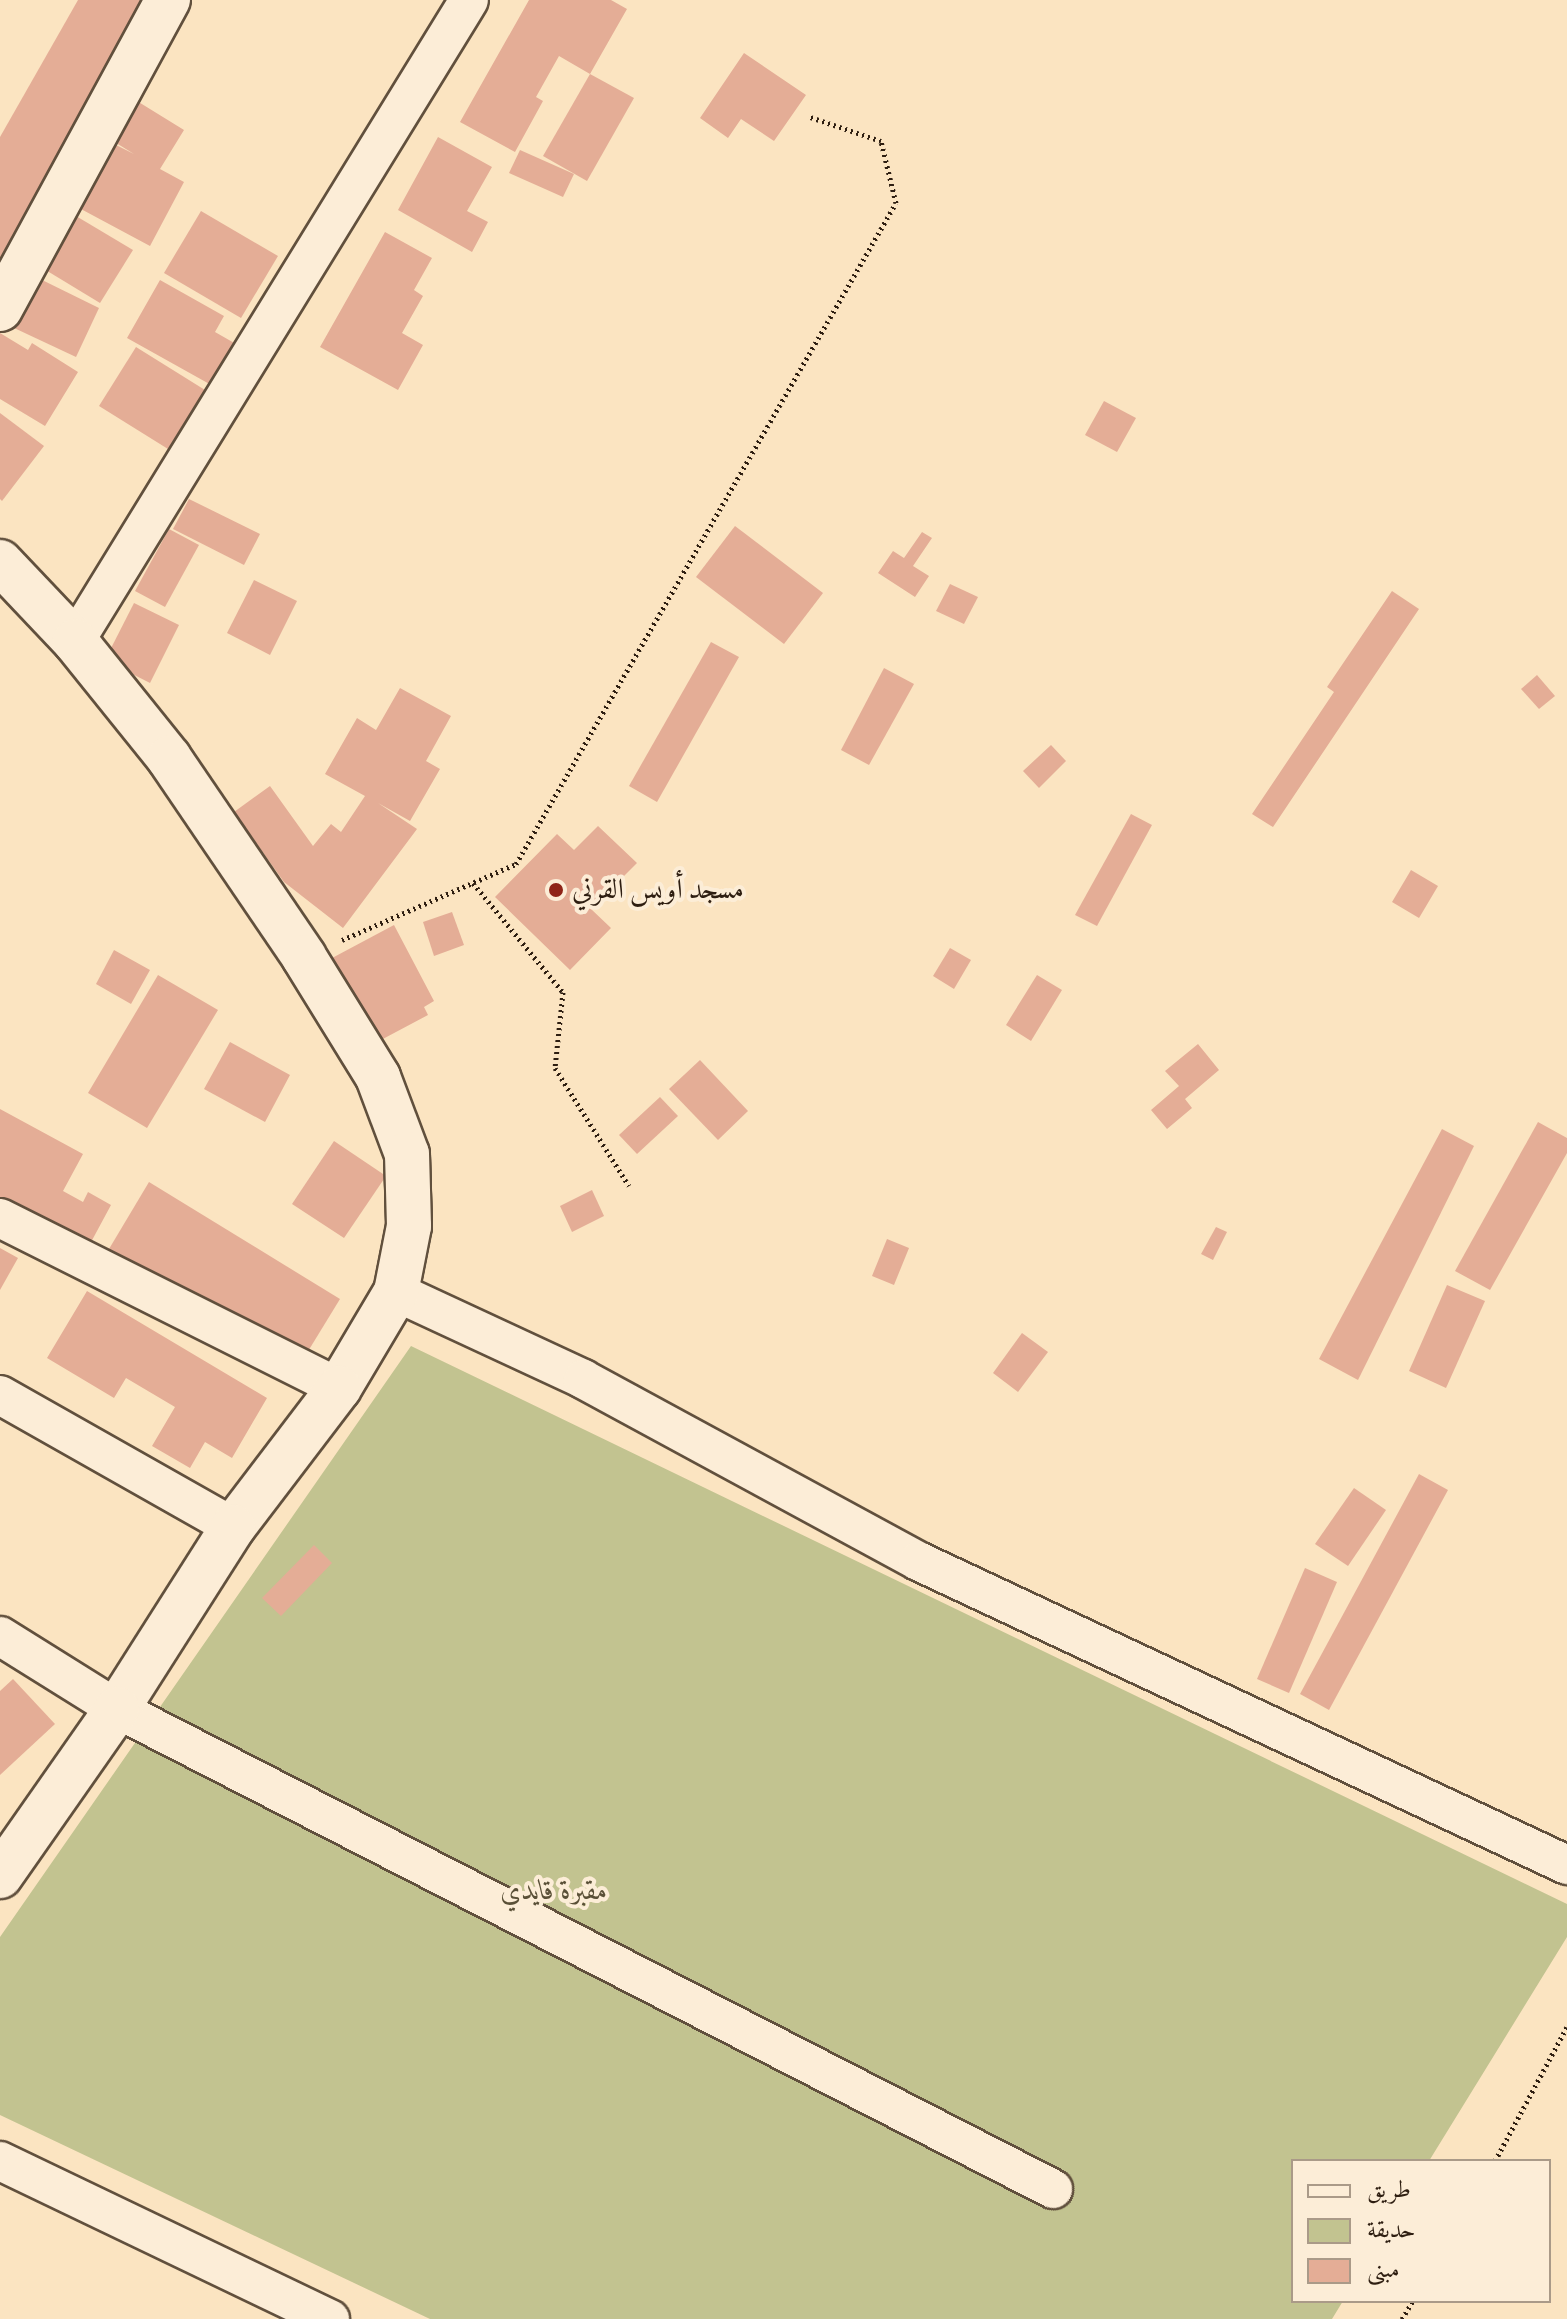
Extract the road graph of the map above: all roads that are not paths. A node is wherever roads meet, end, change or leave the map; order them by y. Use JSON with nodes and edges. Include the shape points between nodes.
{"nodes":[{"id":1,"x":168,"y":0,"type":"edge"},
{"id":2,"x":469,"y":0,"type":"edge"},
{"id":3,"x":0,"y":309,"type":"edge"},
{"id":4,"x":0,"y":562,"type":"edge"},
{"id":5,"x":75,"y":641,"type":"junction"},
{"id":6,"x":0,"y":1218,"type":"edge"},
{"id":7,"x":396,"y":1292,"type":"junction"},
{"id":8,"x":339,"y":1388,"type":"junction"},
{"id":9,"x":0,"y":1395,"type":"edge"},
{"id":10,"x":233,"y":1527,"type":"junction"},
{"id":11,"x":0,"y":1636,"type":"edge"},
{"id":12,"x":117,"y":1709,"type":"junction"},
{"id":13,"x":1567,"y":1865,"type":"edge"},
{"id":14,"x":0,"y":1876,"type":"edge"},
{"id":15,"x":0,"y":2161,"type":"edge"},
{"id":16,"x":1053,"y":2189,"type":"dead end"},
{"id":17,"x":330,"y":2319,"type":"edge"}],
"edges":[{"from":1,"to":3,"type":"street"},
{"from":2,"to":5,"type":"street"},
{"from":4,"to":5,"type":"street"},
{"from":5,"to":7,"type":"street","via":[[169,758],[378,1077],[407,1154],[409,1226]]},
{"from":6,"to":8,"type":"street"},
{"from":7,"to":8,"type":"street"},
{"from":7,"to":13,"type":"street","via":[[583,1379],[918,1561]]},
{"from":8,"to":10,"type":"street"},
{"from":9,"to":10,"type":"street"},
{"from":10,"to":12,"type":"street"},
{"from":11,"to":12,"type":"street"},
{"from":12,"to":14,"type":"street"},
{"from":12,"to":16,"type":"street"},
{"from":15,"to":17,"type":"street"}]}
